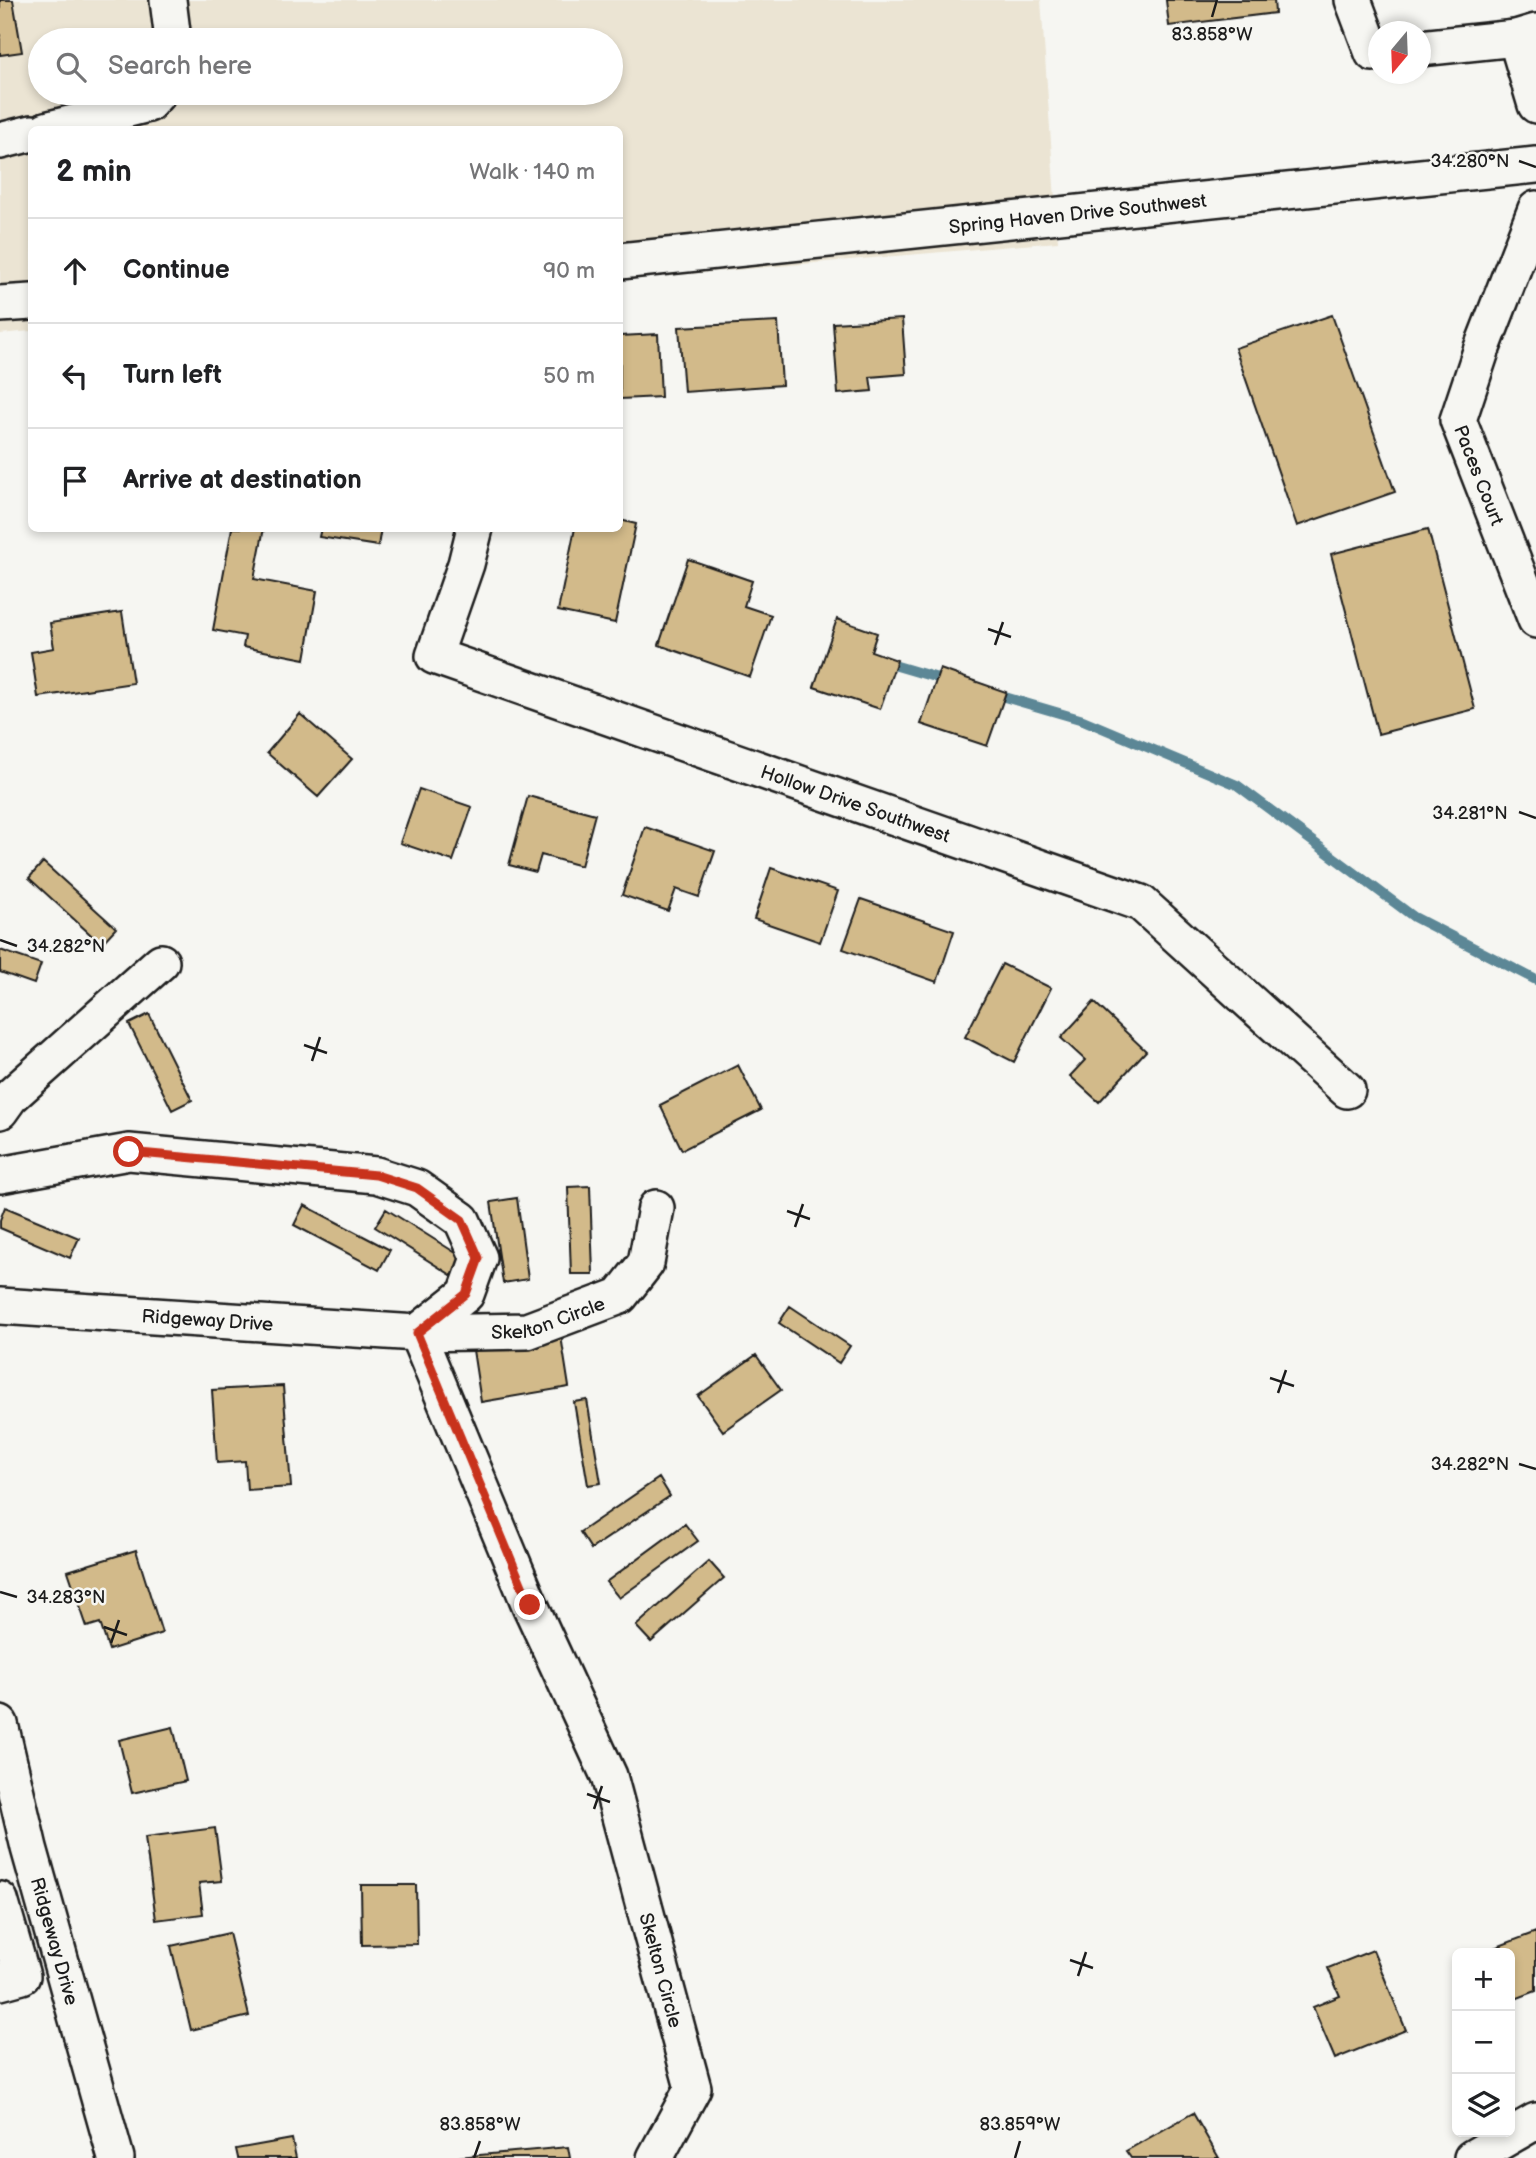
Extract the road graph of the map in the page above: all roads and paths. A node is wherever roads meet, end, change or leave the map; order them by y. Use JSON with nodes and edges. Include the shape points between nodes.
{"nodes":[{"id":1,"x":168,"y":0,"type":"edge"},
{"id":2,"x":1353,"y":0,"type":"edge"},
{"id":3,"x":172,"y":28,"type":"edge"},
{"id":4,"x":1526,"y":35,"type":"edge"},
{"id":5,"x":1368,"y":40,"type":"edge"},
{"id":6,"x":1431,"y":47,"type":"edge"},
{"id":7,"x":144,"y":105,"type":"edge"},
{"id":8,"x":1536,"y":105,"type":"edge"},
{"id":9,"x":62,"y":126,"type":"edge"},
{"id":10,"x":28,"y":134,"type":"edge"},
{"id":11,"x":0,"y":141,"type":"edge"},
{"id":12,"x":1536,"y":165,"type":"edge"},
{"id":13,"x":1536,"y":209,"type":"edge"},
{"id":14,"x":623,"y":261,"type":"edge"},
{"id":15,"x":28,"y":302,"type":"edge"},
{"id":16,"x":0,"y":304,"type":"edge"},
{"id":17,"x":474,"y":532,"type":"edge"},
{"id":18,"x":1536,"y":620,"type":"edge"},
{"id":19,"x":161,"y":962,"type":"dead end"},
{"id":20,"x":1347,"y":1090,"type":"dead end"},
{"id":21,"x":0,"y":1111,"type":"edge"},
{"id":22,"x":0,"y":1175,"type":"edge"},
{"id":23,"x":656,"y":1208,"type":"dead end"},
{"id":24,"x":0,"y":1306,"type":"edge"},
{"id":25,"x":417,"y":1333,"type":"junction"},
{"id":26,"x":0,"y":1724,"type":"edge"},
{"id":27,"x":0,"y":1900,"type":"edge"},
{"id":28,"x":0,"y":1982,"type":"edge"},
{"id":29,"x":1536,"y":2121,"type":"edge"},
{"id":30,"x":116,"y":2158,"type":"edge"},
{"id":31,"x":655,"y":2158,"type":"edge"},
{"id":32,"x":1472,"y":2158,"type":"edge"}],
"edges":[{"from":1,"to":3,"type":"street"},
{"from":2,"to":5,"type":"street"},
{"from":4,"to":6,"type":"street"},
{"from":4,"to":8,"type":"street"},
{"from":7,"to":9,"type":"street"},
{"from":10,"to":11,"type":"street"},
{"from":12,"to":14,"type":"street","name":"Spring Haven Drive Southwest"},
{"from":13,"to":18,"type":"street","name":"Paces Court","via":[[1458,420]]},
{"from":15,"to":16,"type":"street"},
{"from":17,"to":20,"type":"street","name":"Hollow Drive Southwest","via":[[434,656],[1142,903]]},
{"from":19,"to":21,"type":"street"},
{"from":22,"to":25,"type":"street","via":[[129,1152],[376,1175],[417,1188],[462,1220],[479,1258],[466,1294]]},
{"from":23,"to":25,"type":"street","name":"Skelton Circle","via":[[646,1263],[620,1296],[527,1331]]},
{"from":24,"to":25,"type":"street","name":"Ridgeway Drive"},
{"from":25,"to":31,"type":"street","name":"Skelton Circle","via":[[530,1605],[609,1776],[693,2088]]},
{"from":26,"to":30,"type":"street","name":"Ridgeway Drive","via":[[29,1847]]},
{"from":27,"to":28,"type":"street","via":[[23,1976]]},
{"from":29,"to":32,"type":"street"}]}
